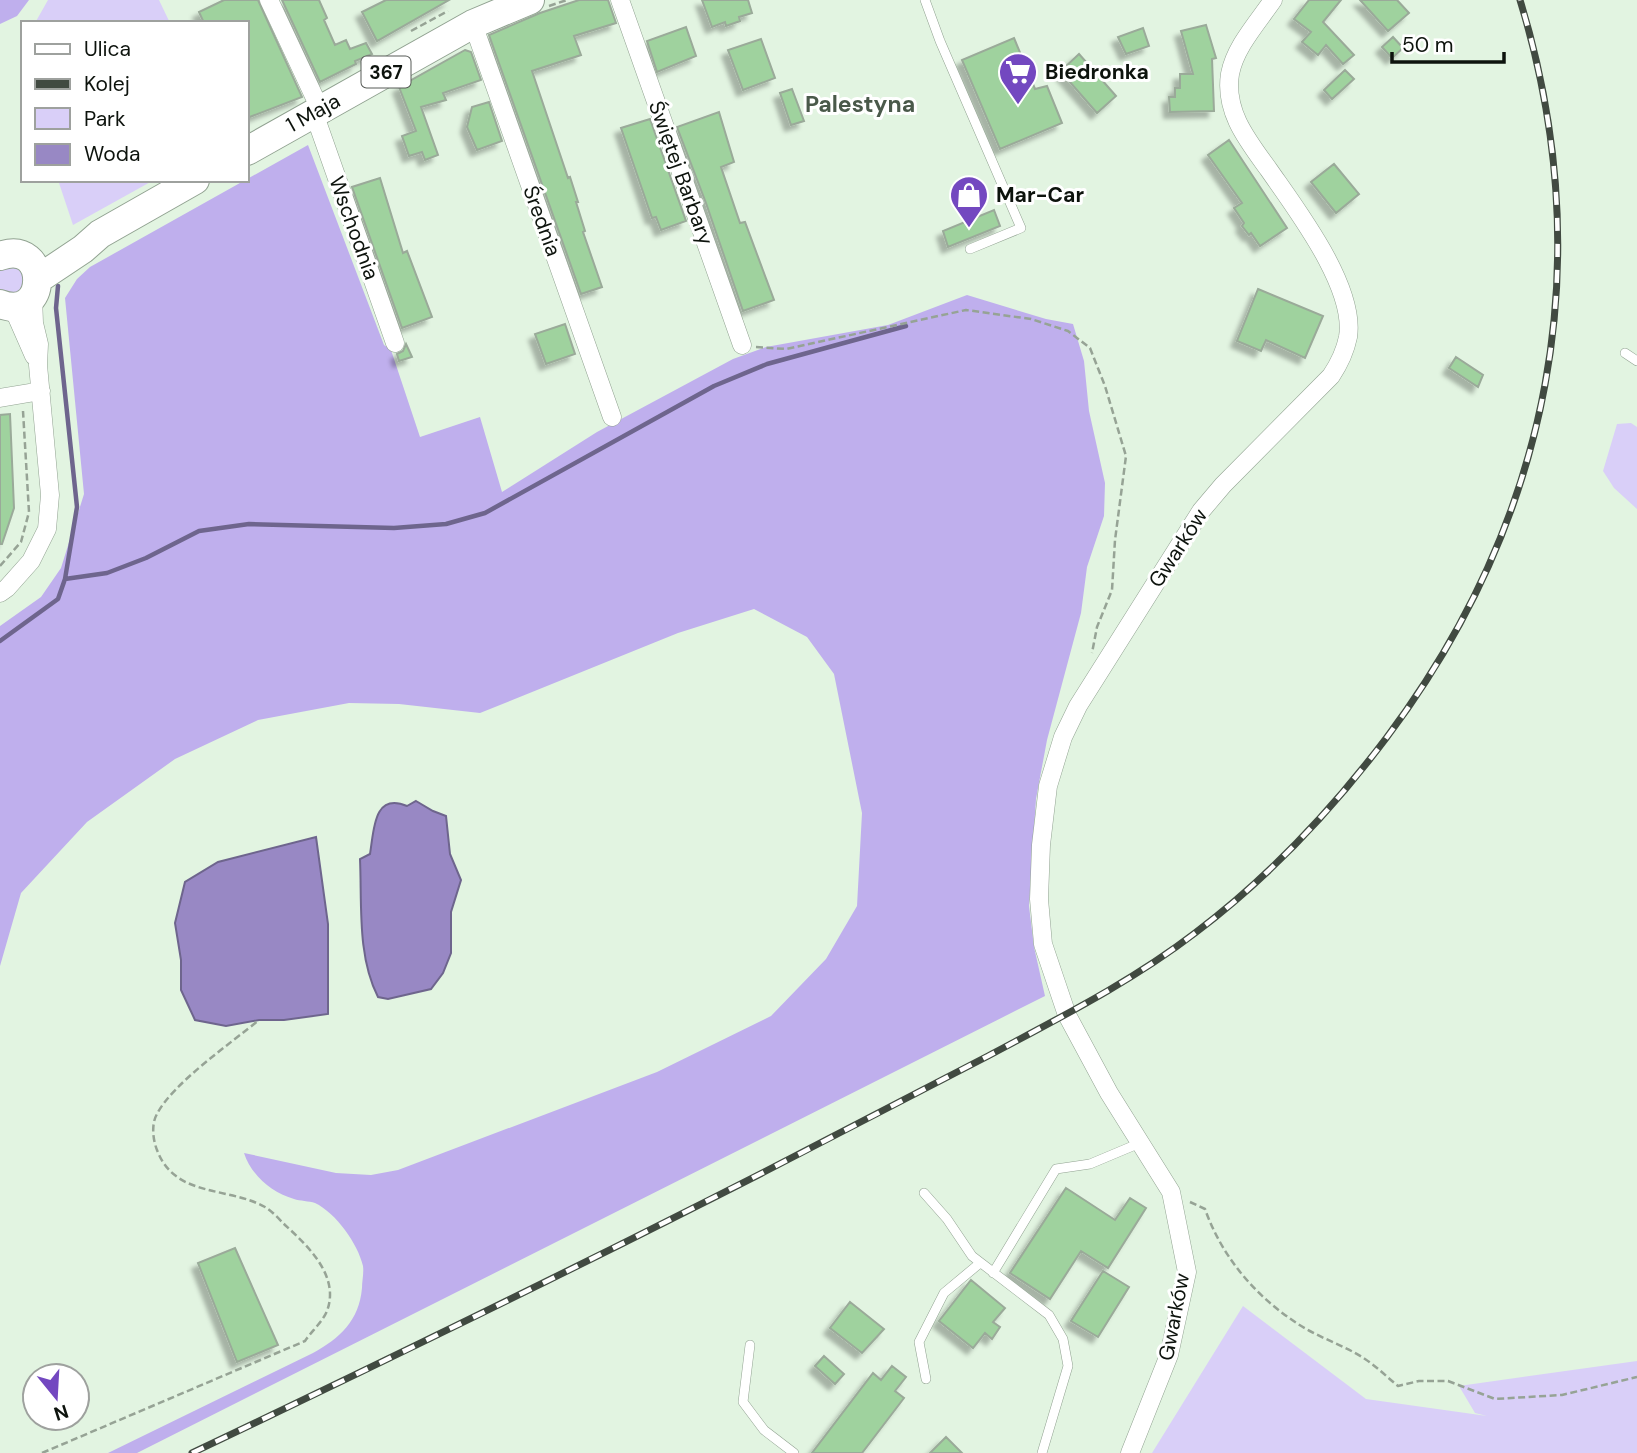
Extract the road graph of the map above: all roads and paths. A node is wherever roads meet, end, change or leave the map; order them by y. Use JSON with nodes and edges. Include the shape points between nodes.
{"nodes":[{"id":1,"x":269,"y":0,"type":"edge"},
{"id":2,"x":530,"y":0,"type":"edge"},
{"id":3,"x":620,"y":0,"type":"edge"},
{"id":4,"x":925,"y":0,"type":"edge"},
{"id":5,"x":1273,"y":0,"type":"edge"},
{"id":6,"x":448,"y":11,"type":"dead end"},
{"id":7,"x":473,"y":24,"type":"junction"},
{"id":8,"x":411,"y":31,"type":"dead end"},
{"id":9,"x":317,"y":111,"type":"junction"},
{"id":10,"x":248,"y":149,"type":"edge"},
{"id":11,"x":191,"y":182,"type":"edge"},
{"id":12,"x":100,"y":234,"type":"junction"},
{"id":13,"x":970,"y":250,"type":"dead end"},
{"id":14,"x":10,"y":255,"type":"edge"},
{"id":15,"x":35,"y":288,"type":"junction"},
{"id":16,"x":2,"y":305,"type":"edge"},
{"id":17,"x":395,"y":343,"type":"dead end"},
{"id":18,"x":742,"y":345,"type":"joint"},
{"id":19,"x":1625,"y":353,"type":"dead end"},
{"id":20,"x":1637,"y":361,"type":"edge"},
{"id":21,"x":38,"y":365,"type":"junction"},
{"id":22,"x":41,"y":391,"type":"junction"},
{"id":23,"x":22,"y":393,"type":"junction"},
{"id":24,"x":0,"y":398,"type":"edge"},
{"id":25,"x":612,"y":417,"type":"dead end"},
{"id":26,"x":0,"y":566,"type":"edge"},
{"id":27,"x":0,"y":593,"type":"edge"},
{"id":28,"x":1092,"y":654,"type":"dead end"},
{"id":29,"x":259,"y":1020,"type":"dead end"},
{"id":30,"x":1140,"y":1143,"type":"junction"},
{"id":31,"x":1171,"y":1192,"type":"junction"},
{"id":32,"x":924,"y":1193,"type":"dead end"},
{"id":33,"x":980,"y":1263,"type":"junction"},
{"id":34,"x":993,"y":1273,"type":"junction"},
{"id":35,"x":750,"y":1345,"type":"dead end"},
{"id":36,"x":1637,"y":1377,"type":"edge"},
{"id":37,"x":926,"y":1379,"type":"dead end"},
{"id":38,"x":42,"y":1453,"type":"edge"},
{"id":39,"x":794,"y":1453,"type":"edge"},
{"id":40,"x":1042,"y":1453,"type":"edge"},
{"id":41,"x":1130,"y":1453,"type":"edge"}],
"edges":[{"from":1,"to":9,"type":"street","name":"Wschodnia"},
{"from":2,"to":7,"type":"main road","name":"1 Maja","number":"367"},
{"from":3,"to":18,"type":"street","name":"Świętej Barbary"},
{"from":4,"to":13,"type":"lane","via":[[1021,228]]},
{"from":5,"to":30,"type":"street","name":"Gwarków","via":[[1233,64],[1232,105],[1243,134],[1311,232],[1336,279],[1348,326],[1344,350],[1331,376],[1201,511],[1099,670],[1063,737],[1048,786],[1041,845],[1041,926],[1063,1006]]},
{"from":6,"to":8,"type":"path"},
{"from":7,"to":9,"type":"main road","name":"1 Maja","number":"367"},
{"from":7,"to":25,"type":"street","name":"Średnia"},
{"from":9,"to":10,"type":"main road","name":"1 Maja","number":"367"},
{"from":9,"to":17,"type":"street","name":"Wschodnia"},
{"from":11,"to":12,"type":"main road"},
{"from":12,"to":14,"type":"main road","via":[[44,253]]},
{"from":12,"to":15,"type":"main road","via":[[60,262]]},
{"from":14,"to":15,"type":"main road","via":[[33,264]]},
{"from":15,"to":16,"type":"main road","via":[[23,304]]},
{"from":15,"to":21,"type":"street","via":[[31,306]]},
{"from":16,"to":21,"type":"street","via":[[16,315]]},
{"from":18,"to":28,"type":"path","via":[[786,349],[966,310],[1031,319],[1068,331],[1090,348],[1126,456],[1112,590]]},
{"from":19,"to":20,"type":"lane"},
{"from":21,"to":22,"type":"street"},
{"from":22,"to":23,"type":"street"},
{"from":22,"to":27,"type":"street","via":[[50,495],[47,529],[31,561]]},
{"from":23,"to":24,"type":"street"},
{"from":23,"to":26,"type":"path","via":[[29,512],[21,542]]},
{"from":29,"to":38,"type":"path","via":[[174,1090],[155,1115],[153,1140],[161,1160],[176,1178],[266,1208],[309,1247],[324,1270],[327,1311],[305,1341]]},
{"from":30,"to":31,"type":"street","name":"Gwarków"},
{"from":30,"to":34,"type":"lane","via":[[1090,1164],[1056,1169]]},
{"from":31,"to":36,"type":"path","via":[[1205,1209],[1214,1236],[1233,1265],[1269,1302],[1299,1324],[1365,1359],[1398,1387],[1448,1381],[1495,1399],[1562,1395]]},
{"from":31,"to":41,"type":"street","name":"Gwarków","via":[[1186,1272],[1169,1356]]},
{"from":32,"to":33,"type":"lane"},
{"from":33,"to":34,"type":"lane"},
{"from":33,"to":37,"type":"lane","via":[[944,1293],[919,1342]]},
{"from":34,"to":40,"type":"lane","via":[[1049,1315],[1063,1339],[1068,1366]]},
{"from":35,"to":39,"type":"lane","via":[[743,1402],[764,1430]]}]}
